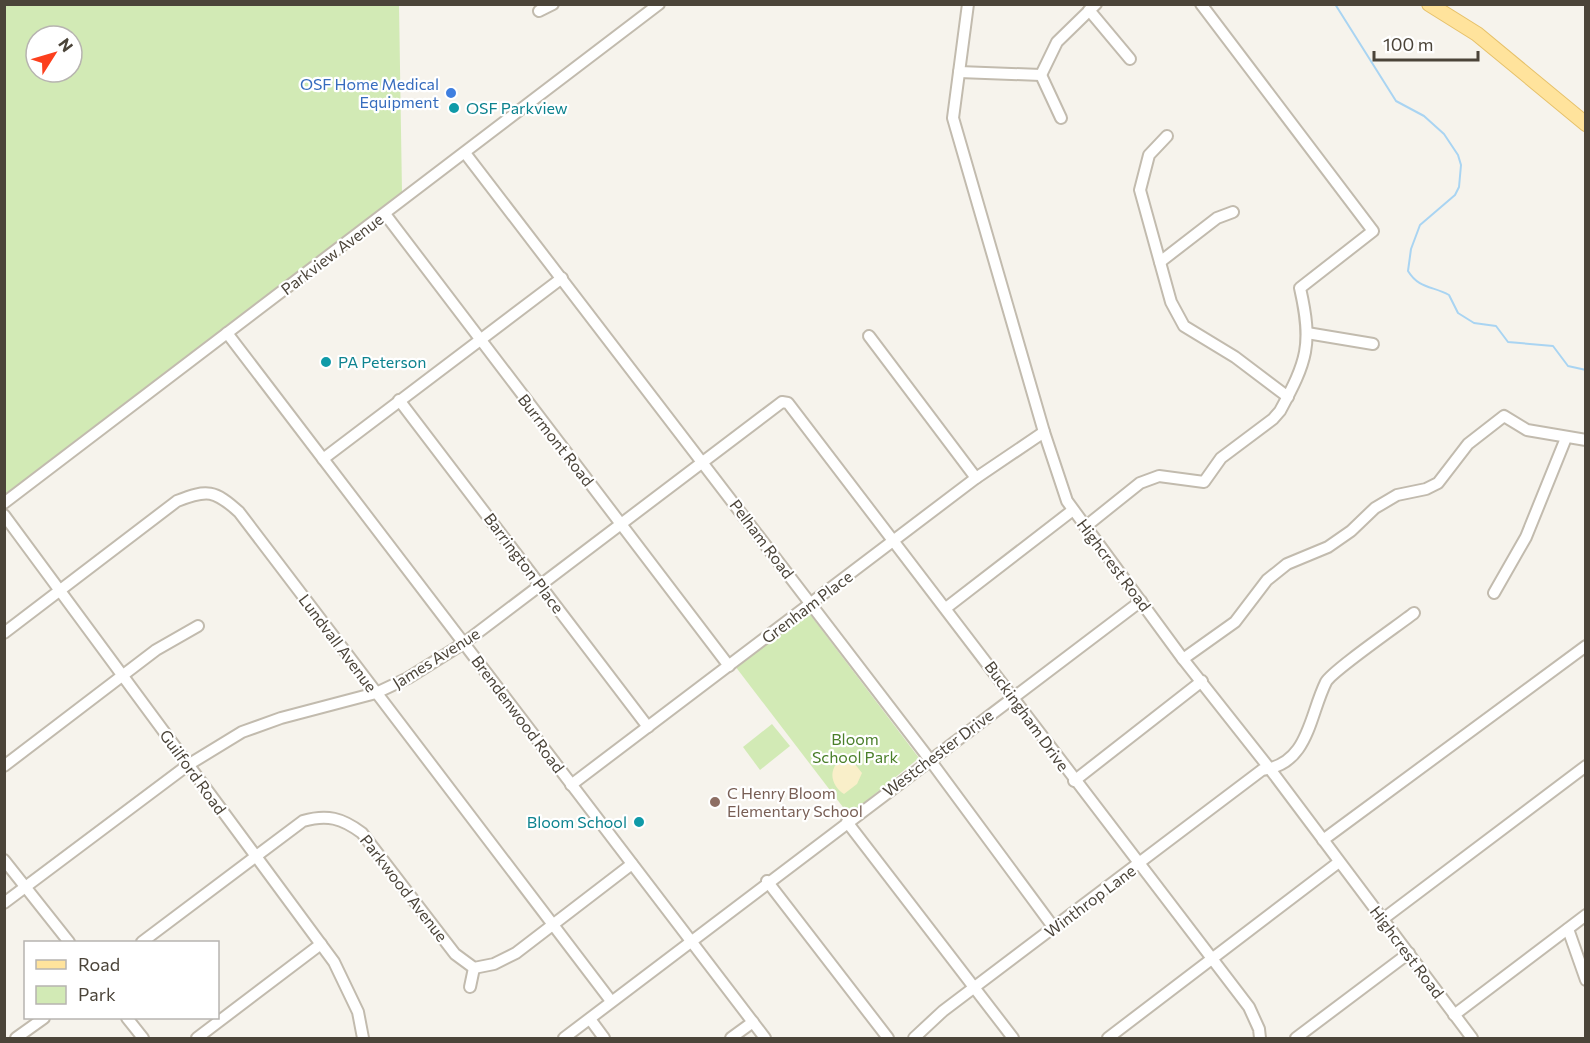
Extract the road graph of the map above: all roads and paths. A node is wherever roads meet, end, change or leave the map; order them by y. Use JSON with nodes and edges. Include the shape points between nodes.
{"nodes":[{"id":1,"x":553,"y":4,"type":"edge"},
{"id":2,"x":968,"y":4,"type":"edge"},
{"id":3,"x":1201,"y":4,"type":"edge"},
{"id":4,"x":1429,"y":4,"type":"edge"},
{"id":5,"x":656,"y":5,"type":"edge"},
{"id":6,"x":1093,"y":7,"type":"edge"},
{"id":7,"x":539,"y":11,"type":"dead end"},
{"id":8,"x":1130,"y":59,"type":"dead end"},
{"id":9,"x":959,"y":72,"type":"junction"},
{"id":10,"x":1041,"y":75,"type":"junction"},
{"id":11,"x":1061,"y":118,"type":"dead end"},
{"id":12,"x":1586,"y":124,"type":"edge"},
{"id":13,"x":1167,"y":136,"type":"dead end"},
{"id":14,"x":465,"y":153,"type":"junction"},
{"id":15,"x":1233,"y":212,"type":"dead end"},
{"id":16,"x":385,"y":214,"type":"junction"},
{"id":17,"x":1160,"y":262,"type":"junction"},
{"id":18,"x":562,"y":278,"type":"junction"},
{"id":19,"x":227,"y":333,"type":"junction"},
{"id":20,"x":1307,"y":333,"type":"junction"},
{"id":21,"x":869,"y":336,"type":"dead end"},
{"id":22,"x":479,"y":341,"type":"junction"},
{"id":23,"x":1373,"y":344,"type":"dead end"},
{"id":24,"x":1287,"y":397,"type":"junction"},
{"id":25,"x":399,"y":400,"type":"junction"},
{"id":26,"x":782,"y":402,"type":"joint"},
{"id":27,"x":1044,"y":432,"type":"junction"},
{"id":28,"x":1566,"y":438,"type":"junction"},
{"id":29,"x":1586,"y":440,"type":"edge"},
{"id":30,"x":323,"y":459,"type":"junction"},
{"id":31,"x":703,"y":462,"type":"junction"},
{"id":32,"x":976,"y":478,"type":"junction"},
{"id":33,"x":4,"y":502,"type":"edge"},
{"id":34,"x":1073,"y":510,"type":"junction"},
{"id":35,"x":4,"y":515,"type":"edge"},
{"id":36,"x":621,"y":523,"type":"junction"},
{"id":37,"x":1086,"y":527,"type":"junction"},
{"id":38,"x":894,"y":541,"type":"junction"},
{"id":39,"x":541,"y":585,"type":"junction"},
{"id":40,"x":60,"y":590,"type":"junction"},
{"id":41,"x":1494,"y":593,"type":"dead end"},
{"id":42,"x":1141,"y":601,"type":"junction"},
{"id":43,"x":811,"y":604,"type":"junction"},
{"id":44,"x":946,"y":608,"type":"junction"},
{"id":45,"x":1414,"y":613,"type":"dead end"},
{"id":46,"x":198,"y":626,"type":"dead end"},
{"id":47,"x":4,"y":633,"type":"edge"},
{"id":48,"x":464,"y":643,"type":"junction"},
{"id":49,"x":1586,"y":646,"type":"edge"},
{"id":50,"x":1183,"y":659,"type":"junction"},
{"id":51,"x":729,"y":666,"type":"junction"},
{"id":52,"x":122,"y":676,"type":"junction"},
{"id":53,"x":1202,"y":681,"type":"junction"},
{"id":54,"x":376,"y":693,"type":"junction"},
{"id":55,"x":1013,"y":696,"type":"junction"},
{"id":56,"x":648,"y":727,"type":"junction"},
{"id":57,"x":929,"y":759,"type":"junction"},
{"id":58,"x":188,"y":765,"type":"junction"},
{"id":59,"x":4,"y":766,"type":"edge"},
{"id":60,"x":1586,"y":766,"type":"edge"},
{"id":61,"x":1270,"y":769,"type":"junction"},
{"id":62,"x":1074,"y":781,"type":"junction"},
{"id":63,"x":571,"y":785,"type":"junction"},
{"id":64,"x":847,"y":822,"type":"junction"},
{"id":65,"x":1323,"y":840,"type":"junction"},
{"id":66,"x":255,"y":856,"type":"junction"},
{"id":67,"x":4,"y":860,"type":"edge"},
{"id":68,"x":1338,"y":862,"type":"junction"},
{"id":69,"x":1139,"y":863,"type":"junction"},
{"id":70,"x":632,"y":864,"type":"junction"},
{"id":71,"x":767,"y":882,"type":"junction"},
{"id":72,"x":26,"y":887,"type":"junction"},
{"id":73,"x":4,"y":903,"type":"edge"},
{"id":74,"x":1586,"y":915,"type":"edge"},
{"id":75,"x":1383,"y":919,"type":"junction"},
{"id":76,"x":554,"y":924,"type":"junction"},
{"id":77,"x":1054,"y":928,"type":"junction"},
{"id":78,"x":1568,"y":929,"type":"junction"},
{"id":79,"x":68,"y":941,"type":"edge"},
{"id":80,"x":143,"y":941,"type":"edge"},
{"id":81,"x":691,"y":941,"type":"junction"},
{"id":82,"x":321,"y":944,"type":"junction"},
{"id":83,"x":1409,"y":953,"type":"junction"},
{"id":84,"x":1212,"y":958,"type":"junction"},
{"id":85,"x":474,"y":968,"type":"junction"},
{"id":86,"x":1586,"y":980,"type":"edge"},
{"id":87,"x":470,"y":987,"type":"dead end"},
{"id":88,"x":974,"y":987,"type":"junction"},
{"id":89,"x":612,"y":1001,"type":"junction"},
{"id":90,"x":1454,"y":1015,"type":"junction"},
{"id":91,"x":41,"y":1019,"type":"edge"},
{"id":92,"x":129,"y":1019,"type":"edge"},
{"id":93,"x":590,"y":1019,"type":"junction"},
{"id":94,"x":753,"y":1022,"type":"junction"},
{"id":95,"x":16,"y":1038,"type":"edge"},
{"id":96,"x":143,"y":1038,"type":"edge"},
{"id":97,"x":197,"y":1038,"type":"edge"},
{"id":98,"x":363,"y":1038,"type":"edge"},
{"id":99,"x":564,"y":1038,"type":"edge"},
{"id":100,"x":604,"y":1038,"type":"edge"},
{"id":101,"x":731,"y":1038,"type":"edge"},
{"id":102,"x":765,"y":1038,"type":"edge"},
{"id":103,"x":888,"y":1038,"type":"edge"},
{"id":104,"x":914,"y":1038,"type":"edge"},
{"id":105,"x":1012,"y":1038,"type":"edge"},
{"id":106,"x":1108,"y":1038,"type":"edge"},
{"id":107,"x":1260,"y":1038,"type":"edge"},
{"id":108,"x":1296,"y":1038,"type":"edge"},
{"id":109,"x":1472,"y":1038,"type":"edge"}],
"edges":[{"from":1,"to":7,"type":"street"},
{"from":2,"to":9,"type":"street","name":"Highcrest Road"},
{"from":3,"to":20,"type":"street","via":[[1373,231],[1300,288]]},
{"from":4,"to":12,"type":"main road","via":[[1477,34]]},
{"from":5,"to":14,"type":"street","name":"Parkview Avenue"},
{"from":6,"to":8,"type":"street"},
{"from":6,"to":10,"type":"street","via":[[1057,42]]},
{"from":9,"to":10,"type":"street"},
{"from":9,"to":27,"type":"street","name":"Highcrest Road","via":[[953,118]]},
{"from":10,"to":11,"type":"street"},
{"from":13,"to":17,"type":"street","via":[[1149,155],[1140,190]]},
{"from":14,"to":16,"type":"street","name":"Parkview Avenue"},
{"from":14,"to":18,"type":"street","name":"Pelham Road"},
{"from":15,"to":17,"type":"street","via":[[1217,218]]},
{"from":16,"to":19,"type":"street","name":"Parkview Avenue"},
{"from":16,"to":22,"type":"street","name":"Burrmont Road"},
{"from":17,"to":24,"type":"street","via":[[1171,302],[1184,326],[1235,357]]},
{"from":18,"to":22,"type":"street"},
{"from":18,"to":31,"type":"street","name":"Pelham Road"},
{"from":19,"to":30,"type":"street","name":"Brendenwood Road"},
{"from":19,"to":33,"type":"street","name":"Parkview Avenue"},
{"from":20,"to":23,"type":"street"},
{"from":20,"to":24,"type":"street","via":[[1306,358]]},
{"from":21,"to":32,"type":"street"},
{"from":22,"to":25,"type":"street"},
{"from":22,"to":36,"type":"street","name":"Burrmont Road"},
{"from":24,"to":37,"type":"street","via":[[1273,419],[1221,458],[1203,482],[1159,476],[1140,483]]},
{"from":25,"to":30,"type":"street"},
{"from":25,"to":39,"type":"street","name":"Barrington Place"},
{"from":26,"to":31,"type":"street","name":"James Avenue"},
{"from":26,"to":38,"type":"street","name":"Buckingham Drive","via":[[788,403]]},
{"from":27,"to":32,"type":"street","name":"Grenham Place"},
{"from":27,"to":34,"type":"street","name":"Highcrest Road"},
{"from":28,"to":29,"type":"street"},
{"from":28,"to":41,"type":"street","via":[[1526,537]]},
{"from":28,"to":50,"type":"street","via":[[1527,430],[1504,416],[1468,444],[1438,483],[1397,495],[1328,546],[1287,564],[1268,580],[1235,622]]},
{"from":30,"to":48,"type":"street","name":"Brendenwood Road"},
{"from":31,"to":36,"type":"street","name":"James Avenue"},
{"from":31,"to":43,"type":"street","name":"Pelham Road"},
{"from":32,"to":38,"type":"street","name":"Grenham Place"},
{"from":34,"to":37,"type":"street","name":"Highcrest Road"},
{"from":34,"to":44,"type":"street"},
{"from":35,"to":40,"type":"street","name":"Guilford Road"},
{"from":36,"to":39,"type":"street","name":"James Avenue"},
{"from":36,"to":51,"type":"street","name":"Burrmont Road"},
{"from":37,"to":42,"type":"street","name":"Highcrest Road"},
{"from":38,"to":43,"type":"street","name":"Grenham Place"},
{"from":38,"to":44,"type":"street","name":"Buckingham Drive"},
{"from":39,"to":48,"type":"street","name":"James Avenue"},
{"from":39,"to":56,"type":"street","name":"Barrington Place"},
{"from":40,"to":47,"type":"street","name":"Lundvall Avenue"},
{"from":40,"to":52,"type":"street","name":"Guilford Road"},
{"from":40,"to":54,"type":"street","name":"Lundvall Avenue","via":[[177,501],[212,493],[239,512]]},
{"from":42,"to":50,"type":"street","name":"Highcrest Road"},
{"from":42,"to":55,"type":"street","name":"Westchester Drive"},
{"from":43,"to":51,"type":"street","name":"Grenham Place"},
{"from":43,"to":57,"type":"street","name":"Pelham Road"},
{"from":44,"to":55,"type":"street","name":"Buckingham Drive"},
{"from":45,"to":61,"type":"street","name":"Winthrop Lane","via":[[1327,680],[1304,741],[1277,768]]},
{"from":46,"to":52,"type":"street","via":[[156,650]]},
{"from":48,"to":54,"type":"street","name":"James Avenue"},
{"from":48,"to":63,"type":"street","name":"Brendenwood Road"},
{"from":49,"to":65,"type":"street"},
{"from":50,"to":53,"type":"street","name":"Highcrest Road"},
{"from":51,"to":56,"type":"street","name":"Grenham Place"},
{"from":52,"to":58,"type":"street","name":"Guilford Road"},
{"from":52,"to":59,"type":"street"},
{"from":53,"to":61,"type":"street","name":"Highcrest Road"},
{"from":53,"to":62,"type":"street"},
{"from":54,"to":58,"type":"street","name":"James Avenue","via":[[242,732]]},
{"from":54,"to":76,"type":"street","name":"Lundvall Avenue"},
{"from":55,"to":57,"type":"street","name":"Westchester Drive"},
{"from":55,"to":62,"type":"street","name":"Buckingham Drive"},
{"from":56,"to":63,"type":"street","name":"Grenham Place"},
{"from":57,"to":64,"type":"street","name":"Westchester Drive"},
{"from":57,"to":77,"type":"street","name":"Pelham Road"},
{"from":58,"to":66,"type":"street","name":"Guilford Road"},
{"from":58,"to":72,"type":"street","name":"James Avenue"},
{"from":60,"to":75,"type":"street"},
{"from":61,"to":65,"type":"street","name":"Highcrest Road"},
{"from":61,"to":69,"type":"street","name":"Winthrop Lane","via":[[1262,770]]},
{"from":62,"to":69,"type":"street","name":"Buckingham Drive"},
{"from":63,"to":70,"type":"street","name":"Brendenwood Road"},
{"from":64,"to":71,"type":"street","name":"Westchester Drive"},
{"from":64,"to":88,"type":"street"},
{"from":65,"to":68,"type":"street","name":"Highcrest Road"},
{"from":66,"to":80,"type":"street","name":"Parkwood Avenue"},
{"from":66,"to":82,"type":"street","name":"Guilford Road"},
{"from":66,"to":85,"type":"street","name":"Parkwood Avenue","via":[[303,821],[325,817],[348,822],[362,833],[455,954]]},
{"from":67,"to":72,"type":"street"},
{"from":68,"to":75,"type":"street","name":"Highcrest Road"},
{"from":68,"to":84,"type":"street"},
{"from":69,"to":77,"type":"street","name":"Winthrop Lane"},
{"from":69,"to":84,"type":"street","name":"Buckingham Drive"},
{"from":70,"to":76,"type":"street"},
{"from":70,"to":81,"type":"street","name":"Brendenwood Road"},
{"from":71,"to":81,"type":"street","name":"Westchester Drive"},
{"from":71,"to":103,"type":"street"},
{"from":72,"to":73,"type":"street","name":"James Avenue"},
{"from":72,"to":79,"type":"street"},
{"from":74,"to":78,"type":"street"},
{"from":75,"to":83,"type":"street","name":"Highcrest Road"},
{"from":76,"to":85,"type":"street","via":[[509,957]]},
{"from":76,"to":89,"type":"street","name":"Lundvall Avenue"},
{"from":77,"to":88,"type":"street","name":"Winthrop Lane"},
{"from":78,"to":86,"type":"street"},
{"from":78,"to":90,"type":"street"},
{"from":81,"to":89,"type":"street","name":"Westchester Drive"},
{"from":81,"to":94,"type":"street","name":"Brendenwood Road"},
{"from":82,"to":97,"type":"street"},
{"from":82,"to":98,"type":"street","name":"Guilford Road","via":[[349,991]]},
{"from":83,"to":90,"type":"street","name":"Highcrest Road"},
{"from":83,"to":108,"type":"street"},
{"from":84,"to":106,"type":"street"},
{"from":84,"to":107,"type":"street","name":"Buckingham Drive","via":[[1249,1007]]},
{"from":85,"to":87,"type":"street"},
{"from":88,"to":104,"type":"street","name":"Winthrop Lane"},
{"from":88,"to":105,"type":"street"},
{"from":89,"to":93,"type":"street","name":"Westchester Drive"},
{"from":90,"to":109,"type":"street","name":"Highcrest Road"},
{"from":91,"to":95,"type":"street"},
{"from":92,"to":96,"type":"street"},
{"from":93,"to":99,"type":"street","name":"Westchester Drive"},
{"from":93,"to":100,"type":"street"},
{"from":94,"to":101,"type":"street"},
{"from":94,"to":102,"type":"street","name":"Brendenwood Road"}]}
